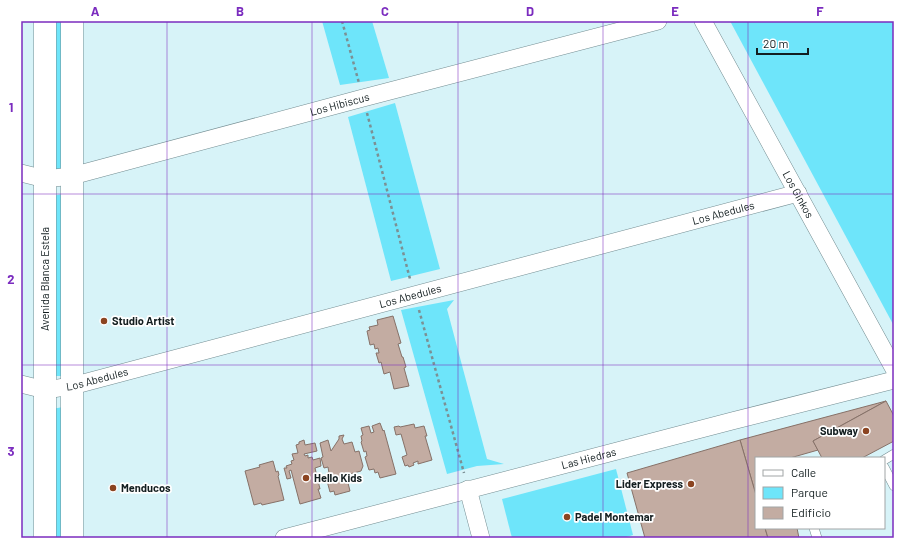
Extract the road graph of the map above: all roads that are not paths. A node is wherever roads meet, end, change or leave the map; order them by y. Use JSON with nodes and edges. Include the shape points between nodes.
{"nodes":[{"id":1,"x":45,"y":21,"type":"edge"},
{"id":2,"x":72,"y":21,"type":"edge"},
{"id":3,"x":658,"y":21,"type":"edge"},
{"id":4,"x":703,"y":21,"type":"edge"},
{"id":5,"x":21,"y":173,"type":"edge"},
{"id":6,"x":72,"y":176,"type":"junction"},
{"id":7,"x":45,"y":179,"type":"junction"},
{"id":8,"x":798,"y":193,"type":"junction"},
{"id":9,"x":894,"y":369,"type":"edge"},
{"id":10,"x":894,"y":380,"type":"edge"},
{"id":11,"x":21,"y":384,"type":"edge"},
{"id":12,"x":72,"y":386,"type":"junction"},
{"id":13,"x":45,"y":390,"type":"junction"},
{"id":14,"x":894,"y":454,"type":"edge"},
{"id":15,"x":885,"y":459,"type":"edge"},
{"id":16,"x":885,"y":469,"type":"edge"},
{"id":17,"x":894,"y":486,"type":"edge"},
{"id":18,"x":468,"y":489,"type":"junction"},
{"id":19,"x":45,"y":538,"type":"edge"},
{"id":20,"x":72,"y":538,"type":"edge"},
{"id":21,"x":284,"y":538,"type":"edge"},
{"id":22,"x":481,"y":538,"type":"edge"}],
"edges":[{"from":1,"to":7,"type":"main road","name":"Avenida Blanca Estela"},
{"from":2,"to":6,"type":"main road"},
{"from":3,"to":6,"type":"street","name":"Los Hibiscus"},
{"from":4,"to":8,"type":"street","name":"Los Ginkos"},
{"from":5,"to":7,"type":"street","name":"Los Hibiscus"},
{"from":6,"to":7,"type":"street","name":"Los Hibiscus"},
{"from":6,"to":12,"type":"main road"},
{"from":7,"to":13,"type":"main road","name":"Avenida Blanca Estela"},
{"from":8,"to":9,"type":"street","name":"Los Ginkos"},
{"from":8,"to":12,"type":"street","name":"Los Abedules"},
{"from":10,"to":18,"type":"street","name":"Las Hiedras"},
{"from":11,"to":13,"type":"street","name":"Los Abedules"},
{"from":12,"to":13,"type":"street","name":"Los Abedules"},
{"from":12,"to":20,"type":"main road"},
{"from":13,"to":19,"type":"main road","name":"Avenida Blanca Estela"},
{"from":14,"to":15,"type":"lane"},
{"from":16,"to":17,"type":"lane"},
{"from":18,"to":21,"type":"street","name":"Las Hiedras"},
{"from":18,"to":22,"type":"street"}]}
